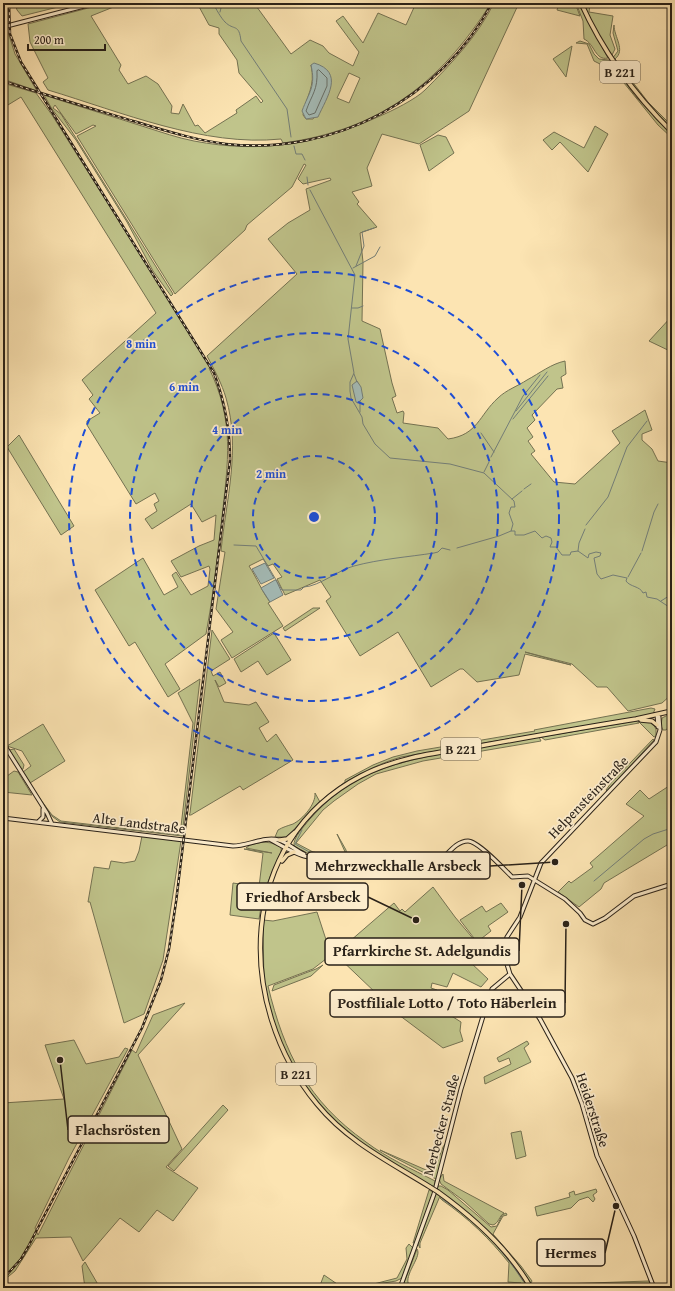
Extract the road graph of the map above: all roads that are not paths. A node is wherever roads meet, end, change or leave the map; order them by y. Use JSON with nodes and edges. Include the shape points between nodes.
{"nodes":[{"id":1,"x":96,"y":3,"type":"edge"},
{"id":2,"x":581,"y":3,"type":"edge"},
{"id":3,"x":3,"y":27,"type":"edge"},
{"id":4,"x":672,"y":132,"type":"edge"},
{"id":5,"x":672,"y":711,"type":"edge"},
{"id":6,"x":657,"y":715,"type":"junction"},
{"id":7,"x":636,"y":719,"type":"junction"},
{"id":8,"x":657,"y":724,"type":"junction"},
{"id":9,"x":659,"y":732,"type":"junction"},
{"id":10,"x":3,"y":743,"type":"edge"},
{"id":11,"x":43,"y":808,"type":"junction"},
{"id":12,"x":3,"y":818,"type":"edge"},
{"id":13,"x":38,"y":822,"type":"junction"},
{"id":14,"x":52,"y":824,"type":"junction"},
{"id":15,"x":299,"y":829,"type":"junction"},
{"id":16,"x":271,"y":840,"type":"junction"},
{"id":17,"x":280,"y":840,"type":"junction"},
{"id":18,"x":287,"y":847,"type":"junction"},
{"id":19,"x":294,"y":852,"type":"junction"},
{"id":20,"x":311,"y":857,"type":"junction"},
{"id":21,"x":277,"y":866,"type":"junction"},
{"id":22,"x":534,"y":880,"type":"junction"},
{"id":23,"x":672,"y":884,"type":"edge"},
{"id":24,"x":510,"y":974,"type":"junction"},
{"id":25,"x":530,"y":1286,"type":"edge"},
{"id":26,"x":654,"y":1287,"type":"edge"},
{"id":27,"x":400,"y":1288,"type":"edge"}],
"edges":[{"from":1,"to":3,"type":"main road"},
{"from":2,"to":4,"type":"main road","number":"B 221","via":[[600,42],[618,70],[641,100]]},
{"from":5,"to":6,"type":"main road","number":"B 221"},
{"from":6,"to":7,"type":"main road","number":"B 221"},
{"from":6,"to":8,"type":"main road"},
{"from":6,"to":9,"type":"main road"},
{"from":7,"to":8,"type":"main road","via":[[650,720]]},
{"from":7,"to":15,"type":"main road","number":"B 221","via":[[393,762],[340,789],[319,806]]},
{"from":8,"to":9,"type":"main road"},
{"from":9,"to":22,"type":"main road","name":"Helpensteinstraße","via":[[653,745],[547,855]]},
{"from":10,"to":11,"type":"main road"},
{"from":11,"to":13,"type":"main road","via":[[43,817]]},
{"from":11,"to":14,"type":"main road"},
{"from":12,"to":13,"type":"main road","name":"Alte Landstraße"},
{"from":13,"to":14,"type":"main road","name":"Alte Landstraße"},
{"from":14,"to":16,"type":"main road","name":"Alte Landstraße","via":[[233,846]]},
{"from":15,"to":17,"type":"main road","number":"B 221","via":[[286,839]]},
{"from":15,"to":18,"type":"main road","number":"B 221"},
{"from":16,"to":17,"type":"main road","name":"Alte Landstraße"},
{"from":16,"to":18,"type":"main road"},
{"from":17,"to":18,"type":"main road"},
{"from":18,"to":19,"type":"main road"},
{"from":18,"to":20,"type":"main road"},
{"from":18,"to":21,"type":"main road","number":"B 221"},
{"from":19,"to":20,"type":"main road"},
{"from":19,"to":21,"type":"main road","number":"B 221","via":[[285,856]]},
{"from":20,"to":22,"type":"main road","via":[[388,867],[425,868],[435,865],[464,841],[470,841],[512,877],[525,875]]},
{"from":21,"to":25,"type":"main road","number":"B 221","bridge":true,"via":[[264,902],[260,927],[262,983],[269,1013],[284,1053],[308,1093],[337,1125],[375,1155],[430,1187],[463,1210],[492,1237]]},
{"from":22,"to":23,"type":"main road","via":[[565,899],[585,920],[594,924],[634,896]]},
{"from":22,"to":24,"type":"main road","name":"Heiderstraße","via":[[520,918],[505,942],[504,956]]},
{"from":24,"to":26,"type":"main road","name":"Heiderstraße","via":[[543,1023],[572,1078],[596,1156],[634,1236]]},
{"from":24,"to":27,"type":"main road","name":"Merbecker Straße","via":[[492,989],[487,1003],[434,1194]]}]}
